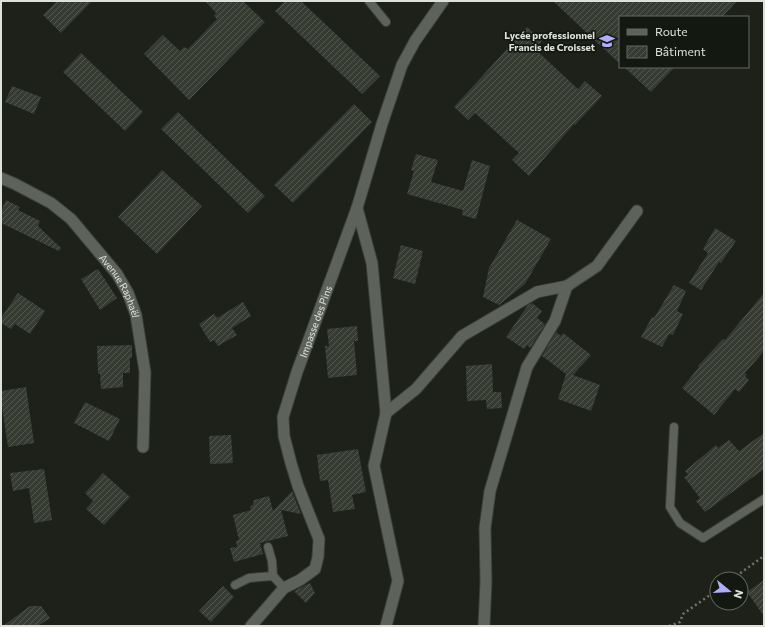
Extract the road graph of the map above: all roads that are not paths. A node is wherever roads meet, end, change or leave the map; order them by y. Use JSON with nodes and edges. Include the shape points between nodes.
{"nodes":[{"id":1,"x":369,"y":1,"type":"edge"},
{"id":2,"x":443,"y":1,"type":"edge"},
{"id":3,"x":386,"y":22,"type":"dead end"},
{"id":4,"x":1,"y":178,"type":"edge"},
{"id":5,"x":357,"y":208,"type":"junction"},
{"id":6,"x":637,"y":211,"type":"dead end"},
{"id":7,"x":567,"y":286,"type":"junction"},
{"id":8,"x":386,"y":413,"type":"junction"},
{"id":9,"x":674,"y":427,"type":"dead end"},
{"id":10,"x":143,"y":446,"type":"dead end"},
{"id":11,"x":764,"y":499,"type":"edge"},
{"id":12,"x":268,"y":547,"type":"dead end"},
{"id":13,"x":273,"y":576,"type":"junction"},
{"id":14,"x":235,"y":585,"type":"dead end"},
{"id":15,"x":284,"y":588,"type":"junction"},
{"id":16,"x":251,"y":626,"type":"edge"},
{"id":17,"x":386,"y":626,"type":"edge"},
{"id":18,"x":484,"y":626,"type":"edge"}],
"edges":[{"from":1,"to":3,"type":"lane"},
{"from":2,"to":5,"type":"street","name":"Impasse des Pins","via":[[402,65]]},
{"from":4,"to":10,"type":"street","name":"Avenue Raphaël","via":[[51,203],[71,219],[117,274],[128,293],[136,315],[145,372]]},
{"from":5,"to":8,"type":"street","via":[[372,262]]},
{"from":5,"to":15,"type":"street","name":"Impasse des Pins","via":[[283,417],[284,436],[291,463],[319,539],[315,569]]},
{"from":6,"to":7,"type":"street","via":[[597,266]]},
{"from":7,"to":8,"type":"street","via":[[537,292],[462,336],[416,389]]},
{"from":7,"to":18,"type":"street","via":[[555,321],[527,367],[490,492],[484,528]]},
{"from":8,"to":17,"type":"street","via":[[374,466],[398,581]]},
{"from":9,"to":11,"type":"lane","via":[[670,507],[680,523],[703,538]]},
{"from":12,"to":13,"type":"lane"},
{"from":13,"to":14,"type":"lane","via":[[249,578]]},
{"from":13,"to":15,"type":"lane"},
{"from":15,"to":16,"type":"street","name":"Impasse des Pins"}]}
